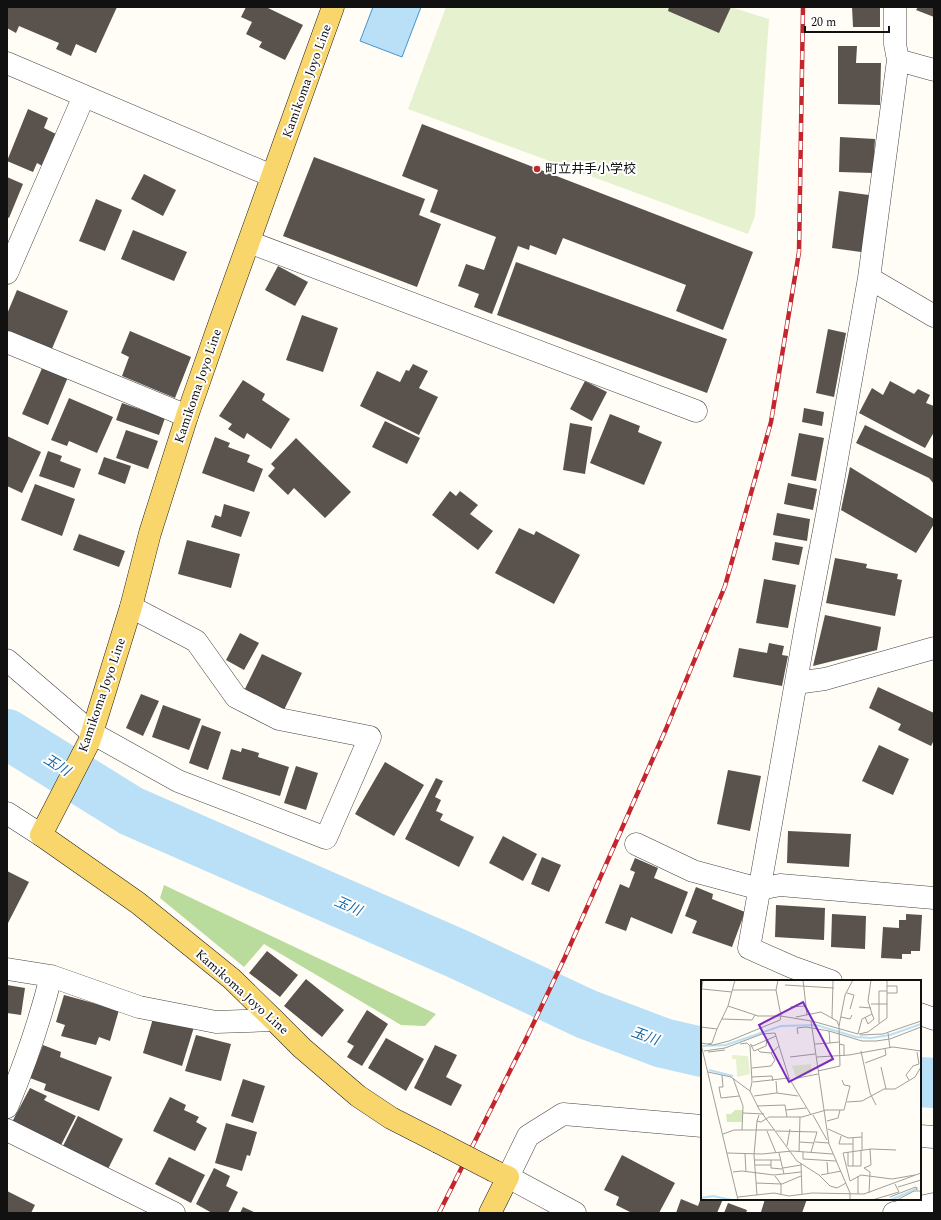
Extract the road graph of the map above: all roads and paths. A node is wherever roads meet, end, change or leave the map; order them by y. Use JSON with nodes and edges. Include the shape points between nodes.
{"nodes":[{"id":1,"x":333,"y":7,"type":"edge"},
{"id":2,"x":895,"y":7,"type":"edge"},
{"id":3,"x":898,"y":60,"type":"junction"},
{"id":4,"x":7,"y":63,"type":"edge"},
{"id":5,"x":934,"y":70,"type":"edge"},
{"id":6,"x":84,"y":96,"type":"junction"},
{"id":7,"x":272,"y":176,"type":"junction"},
{"id":8,"x":248,"y":242,"type":"junction"},
{"id":9,"x":7,"y":273,"type":"edge"},
{"id":10,"x":869,"y":278,"type":"junction"},
{"id":11,"x":934,"y":316,"type":"edge"},
{"id":12,"x":7,"y":342,"type":"edge"},
{"id":13,"x":696,"y":411,"type":"dead end"},
{"id":14,"x":187,"y":416,"type":"junction"},
{"id":15,"x":131,"y":606,"type":"junction"},
{"id":16,"x":934,"y":648,"type":"edge"},
{"id":17,"x":7,"y":660,"type":"edge"},
{"id":18,"x":796,"y":682,"type":"junction"},
{"id":19,"x":90,"y":737,"type":"junction"},
{"id":20,"x":7,"y":813,"type":"edge"},
{"id":21,"x":41,"y":835,"type":"junction"},
{"id":22,"x":636,"y":844,"type":"dead end"},
{"id":23,"x":760,"y":889,"type":"junction"},
{"id":24,"x":934,"y":898,"type":"edge"},
{"id":25,"x":7,"y":969,"type":"edge"},
{"id":26,"x":51,"y":976,"type":"junction"},
{"id":27,"x":828,"y":980,"type":"edge"},
{"id":28,"x":921,"y":1014,"type":"edge"},
{"id":29,"x":934,"y":1019,"type":"edge"},
{"id":30,"x":274,"y":1020,"type":"junction"},
{"id":31,"x":7,"y":1107,"type":"edge"},
{"id":32,"x":701,"y":1126,"type":"edge"},
{"id":33,"x":7,"y":1130,"type":"edge"},
{"id":34,"x":921,"y":1136,"type":"edge"},
{"id":35,"x":934,"y":1137,"type":"edge"},
{"id":36,"x":501,"y":1174,"type":"junction"},
{"id":37,"x":934,"y":1204,"type":"edge"},
{"id":38,"x":174,"y":1213,"type":"edge"},
{"id":39,"x":490,"y":1213,"type":"edge"},
{"id":40,"x":574,"y":1213,"type":"edge"},
{"id":41,"x":894,"y":1213,"type":"edge"}],
"edges":[{"from":1,"to":7,"type":"main road","name":"Kamikoma Joyo Line"},
{"from":2,"to":3,"type":"street","via":[[894,44]]},
{"from":3,"to":5,"type":"street"},
{"from":3,"to":10,"type":"street"},
{"from":4,"to":6,"type":"street"},
{"from":6,"to":7,"type":"street"},
{"from":6,"to":9,"type":"street"},
{"from":7,"to":8,"type":"main road","name":"Kamikoma Joyo Line"},
{"from":8,"to":13,"type":"street"},
{"from":8,"to":14,"type":"main road","name":"Kamikoma Joyo Line"},
{"from":10,"to":11,"type":"street"},
{"from":10,"to":18,"type":"street"},
{"from":12,"to":14,"type":"street"},
{"from":14,"to":15,"type":"main road","name":"Kamikoma Joyo Line","via":[[150,533]]},
{"from":15,"to":19,"type":"main road","name":"Kamikoma Joyo Line"},
{"from":15,"to":19,"type":"street","via":[[196,641],[236,697],[279,718],[370,737],[326,838],[178,781]]},
{"from":16,"to":18,"type":"street","via":[[825,679]]},
{"from":17,"to":19,"type":"street"},
{"from":18,"to":23,"type":"street"},
{"from":19,"to":21,"type":"main road","name":"Kamikoma Joyo Line"},
{"from":20,"to":21,"type":"street"},
{"from":21,"to":30,"type":"main road","name":"Kamikoma Joyo Line","via":[[138,903],[232,979]]},
{"from":22,"to":23,"type":"street","via":[[693,871]]},
{"from":23,"to":24,"type":"street","via":[[780,885]]},
{"from":23,"to":27,"type":"street","via":[[749,948]]},
{"from":25,"to":26,"type":"street"},
{"from":26,"to":30,"type":"street","via":[[139,1007],[216,1022]]},
{"from":26,"to":31,"type":"street","via":[[18,1082]]},
{"from":28,"to":29,"type":"street"},
{"from":30,"to":36,"type":"main road","name":"Kamikoma Joyo Line","bridge":true,"via":[[358,1096],[391,1118]]},
{"from":32,"to":36,"type":"street","via":[[562,1114],[528,1136]]},
{"from":33,"to":38,"type":"street"},
{"from":34,"to":35,"type":"street"},
{"from":36,"to":39,"type":"main road"},
{"from":36,"to":40,"type":"street"},
{"from":37,"to":41,"type":"street"}]}
